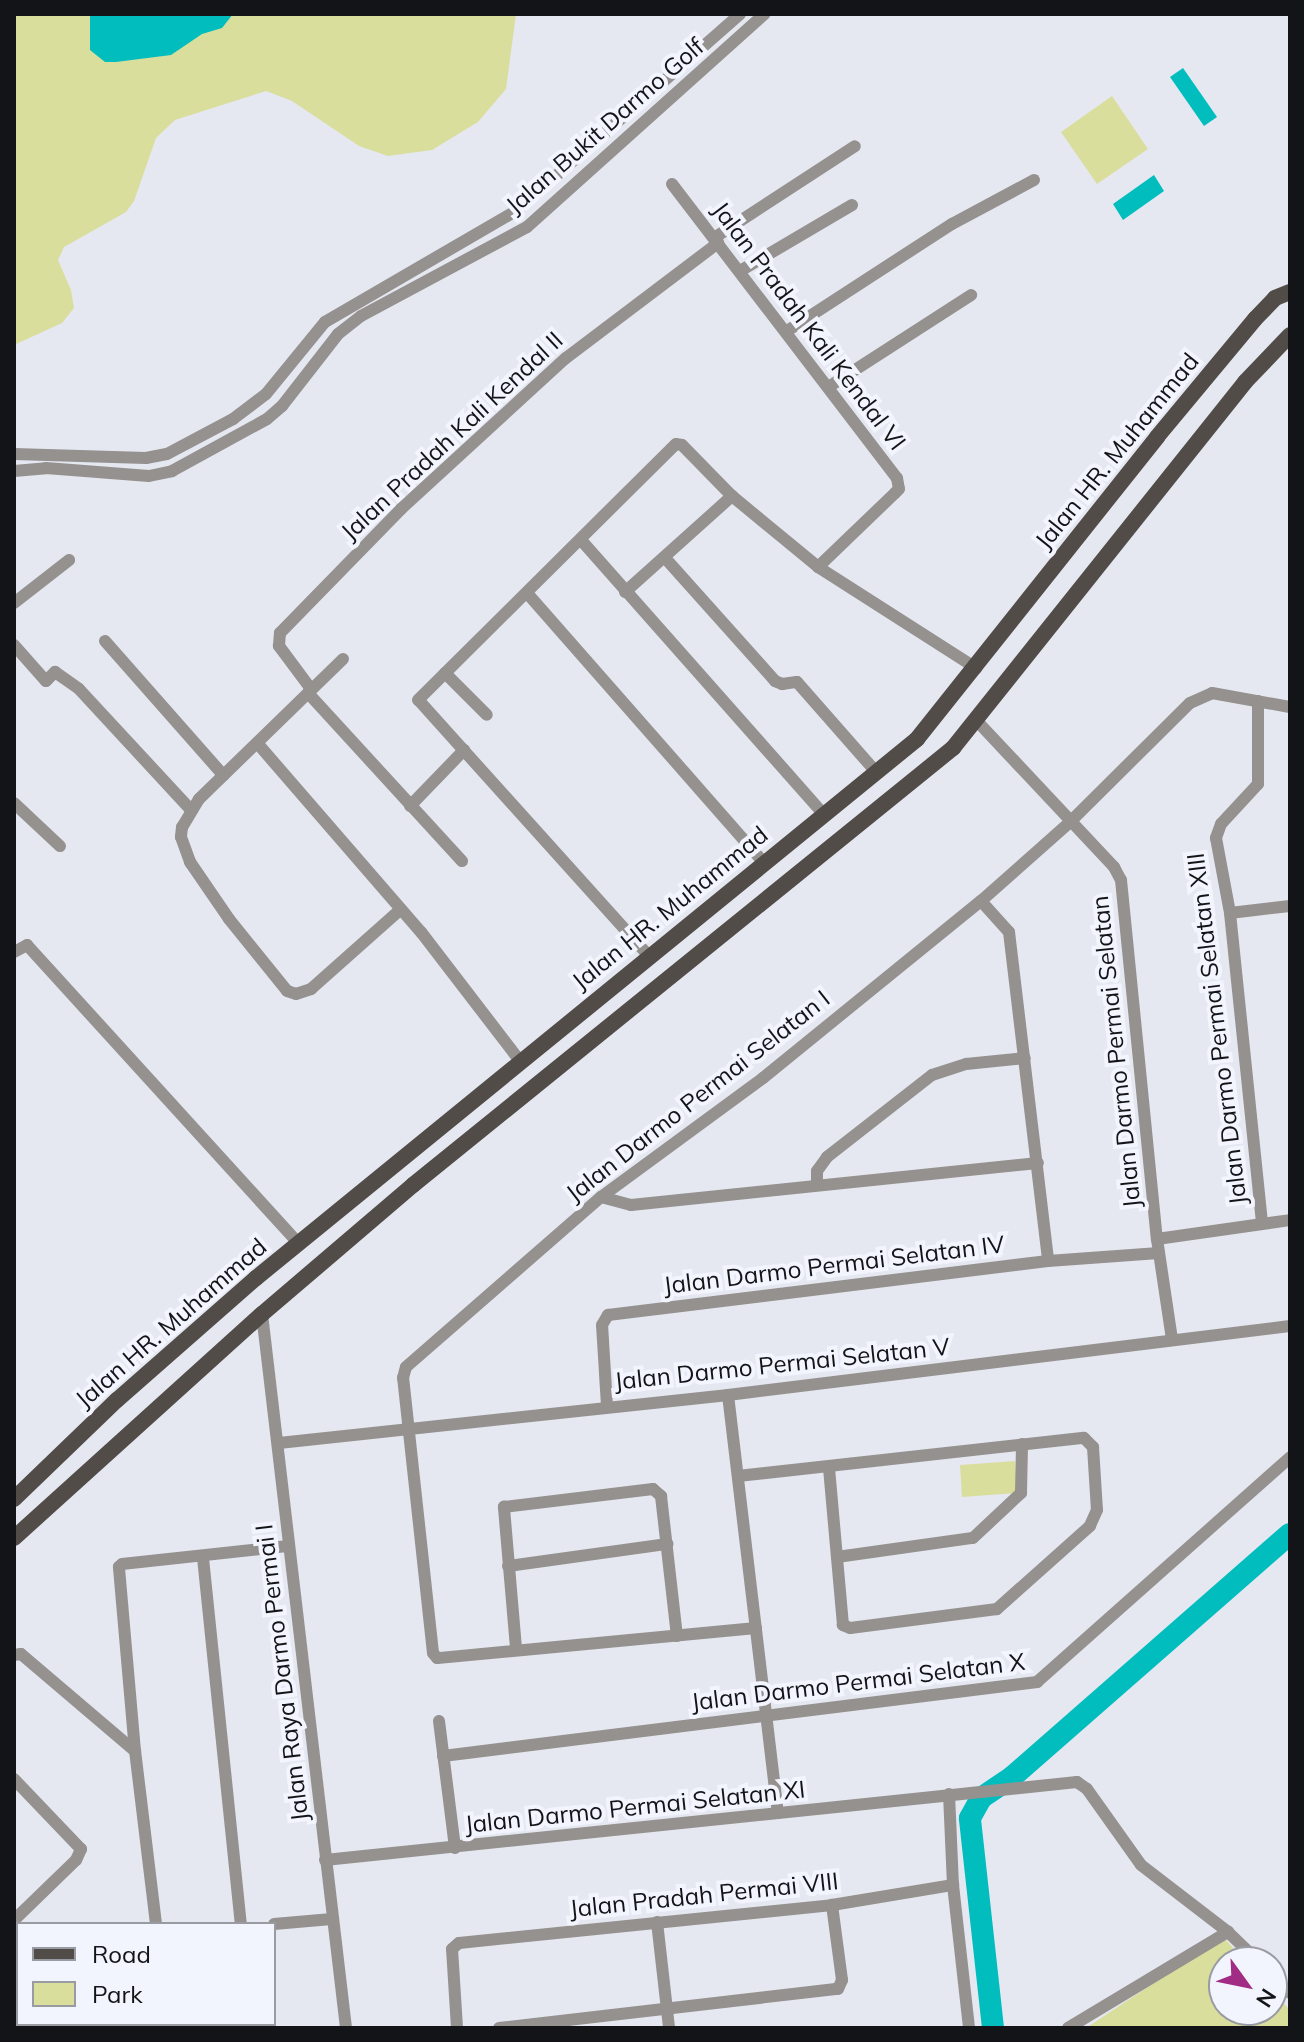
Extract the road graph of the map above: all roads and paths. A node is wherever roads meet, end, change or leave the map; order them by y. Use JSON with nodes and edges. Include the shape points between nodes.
{"nodes":[{"id":1,"x":740,"y":14,"type":"edge"},
{"id":2,"x":764,"y":14,"type":"edge"},
{"id":3,"x":855,"y":146,"type":"dead end"},
{"id":4,"x":1034,"y":180,"type":"dead end"},
{"id":5,"x":672,"y":184,"type":"dead end"},
{"id":6,"x":852,"y":205,"type":"dead end"},
{"id":7,"x":716,"y":240,"type":"junction"},
{"id":8,"x":740,"y":271,"type":"junction"},
{"id":9,"x":1290,"y":292,"type":"edge"},
{"id":10,"x":971,"y":295,"type":"dead end"},
{"id":11,"x":787,"y":331,"type":"junction"},
{"id":12,"x":1290,"y":335,"type":"edge"},
{"id":13,"x":830,"y":386,"type":"junction"},
{"id":14,"x":14,"y":454,"type":"edge"},
{"id":15,"x":14,"y":471,"type":"edge"},
{"id":16,"x":732,"y":496,"type":"junction"},
{"id":17,"x":581,"y":540,"type":"junction"},
{"id":18,"x":666,"y":559,"type":"junction"},
{"id":19,"x":69,"y":560,"type":"dead end"},
{"id":20,"x":818,"y":567,"type":"junction"},
{"id":21,"x":625,"y":592,"type":"junction"},
{"id":22,"x":527,"y":593,"type":"junction"},
{"id":23,"x":14,"y":603,"type":"edge"},
{"id":24,"x":1014,"y":618,"type":"junction"},
{"id":25,"x":1040,"y":640,"type":"junction"},
{"id":26,"x":105,"y":641,"type":"dead end"},
{"id":27,"x":14,"y":645,"type":"edge"},
{"id":28,"x":343,"y":659,"type":"dead end"},
{"id":29,"x":976,"y":668,"type":"junction"},
{"id":30,"x":445,"y":673,"type":"junction"},
{"id":31,"x":310,"y":691,"type":"junction"},
{"id":32,"x":1258,"y":701,"type":"junction"},
{"id":33,"x":1290,"y":707,"type":"edge"},
{"id":34,"x":487,"y":715,"type":"dead end"},
{"id":35,"x":976,"y":720,"type":"junction"},
{"id":36,"x":258,"y":744,"type":"junction"},
{"id":37,"x":464,"y":750,"type":"junction"},
{"id":38,"x":876,"y":772,"type":"junction"},
{"id":39,"x":223,"y":775,"type":"junction"},
{"id":40,"x":14,"y":803,"type":"edge"},
{"id":41,"x":410,"y":806,"type":"junction"},
{"id":42,"x":191,"y":810,"type":"junction"},
{"id":43,"x":824,"y":815,"type":"junction"},
{"id":44,"x":1069,"y":823,"type":"junction"},
{"id":45,"x":60,"y":846,"type":"dead end"},
{"id":46,"x":462,"y":861,"type":"dead end"},
{"id":47,"x":764,"y":863,"type":"junction"},
{"id":48,"x":981,"y":901,"type":"junction"},
{"id":49,"x":1290,"y":906,"type":"edge"},
{"id":50,"x":401,"y":909,"type":"junction"},
{"id":51,"x":1230,"y":913,"type":"junction"},
{"id":52,"x":14,"y":952,"type":"edge"},
{"id":53,"x":642,"y":960,"type":"junction"},
{"id":54,"x":655,"y":988,"type":"junction"},
{"id":55,"x":602,"y":994,"type":"junction"},
{"id":56,"x":622,"y":1014,"type":"junction"},
{"id":57,"x":1025,"y":1058,"type":"junction"},
{"id":58,"x":520,"y":1061,"type":"junction"},
{"id":59,"x":1038,"y":1163,"type":"junction"},
{"id":60,"x":395,"y":1164,"type":"junction"},
{"id":61,"x":413,"y":1185,"type":"junction"},
{"id":62,"x":817,"y":1185,"type":"junction"},
{"id":63,"x":601,"y":1197,"type":"junction"},
{"id":64,"x":1290,"y":1220,"type":"edge"},
{"id":65,"x":1262,"y":1223,"type":"junction"},
{"id":66,"x":1157,"y":1239,"type":"junction"},
{"id":67,"x":299,"y":1244,"type":"junction"},
{"id":68,"x":1159,"y":1253,"type":"junction"},
{"id":69,"x":1048,"y":1261,"type":"junction"},
{"id":70,"x":262,"y":1314,"type":"junction"},
{"id":71,"x":1290,"y":1326,"type":"edge"},
{"id":72,"x":1172,"y":1339,"type":"junction"},
{"id":73,"x":728,"y":1395,"type":"junction"},
{"id":74,"x":607,"y":1406,"type":"junction"},
{"id":75,"x":409,"y":1429,"type":"junction"},
{"id":76,"x":279,"y":1443,"type":"junction"},
{"id":77,"x":1022,"y":1444,"type":"junction"},
{"id":78,"x":1290,"y":1457,"type":"edge"},
{"id":79,"x":829,"y":1468,"type":"junction"},
{"id":80,"x":738,"y":1476,"type":"junction"},
{"id":81,"x":14,"y":1499,"type":"edge"},
{"id":82,"x":14,"y":1538,"type":"edge"},
{"id":83,"x":667,"y":1544,"type":"junction"},
{"id":84,"x":289,"y":1546,"type":"junction"},
{"id":85,"x":837,"y":1557,"type":"junction"},
{"id":86,"x":203,"y":1558,"type":"junction"},
{"id":87,"x":508,"y":1566,"type":"junction"},
{"id":88,"x":756,"y":1628,"type":"junction"},
{"id":89,"x":677,"y":1636,"type":"junction"},
{"id":90,"x":516,"y":1648,"type":"junction"},
{"id":91,"x":14,"y":1655,"type":"edge"},
{"id":92,"x":766,"y":1717,"type":"junction"},
{"id":93,"x":439,"y":1721,"type":"dead end"},
{"id":94,"x":135,"y":1751,"type":"junction"},
{"id":95,"x":443,"y":1756,"type":"junction"},
{"id":96,"x":14,"y":1779,"type":"edge"},
{"id":97,"x":949,"y":1794,"type":"junction"},
{"id":98,"x":778,"y":1813,"type":"junction"},
{"id":99,"x":455,"y":1848,"type":"junction"},
{"id":100,"x":325,"y":1860,"type":"junction"},
{"id":101,"x":953,"y":1885,"type":"junction"},
{"id":102,"x":832,"y":1905,"type":"junction"},
{"id":103,"x":17,"y":1911,"type":"edge"},
{"id":104,"x":332,"y":1919,"type":"junction"},
{"id":105,"x":156,"y":1922,"type":"edge"},
{"id":106,"x":241,"y":1922,"type":"edge"},
{"id":107,"x":657,"y":1922,"type":"junction"},
{"id":108,"x":276,"y":1924,"type":"edge"},
{"id":109,"x":1228,"y":1932,"type":"junction"},
{"id":110,"x":1242,"y":1946,"type":"edge"},
{"id":111,"x":667,"y":2007,"type":"junction"},
{"id":112,"x":346,"y":2028,"type":"edge"},
{"id":113,"x":457,"y":2028,"type":"edge"},
{"id":114,"x":499,"y":2028,"type":"edge"},
{"id":115,"x":669,"y":2028,"type":"edge"},
{"id":116,"x":969,"y":2028,"type":"edge"},
{"id":117,"x":1068,"y":2028,"type":"edge"}],
"edges":[{"from":1,"to":14,"type":"street","name":"Jalan Bukit Darmo Golf","via":[[516,211],[325,322],[266,394],[233,419],[167,454],[146,458]]},
{"from":2,"to":15,"type":"street","name":"Jalan Bukit Darmo Golf","via":[[527,227],[361,316],[338,334],[267,419],[172,471],[149,476],[46,468]]},
{"from":3,"to":7,"type":"street","name":"Jalan Pradah Kali Kendal II"},
{"from":4,"to":11,"type":"street","via":[[952,224]]},
{"from":5,"to":7,"type":"street","name":"Jalan Pradah Kali Kendal VI"},
{"from":6,"to":8,"type":"street"},
{"from":7,"to":8,"type":"street","name":"Jalan Pradah Kali Kendal VI"},
{"from":7,"to":31,"type":"street","name":"Jalan Pradah Kali Kendal II","via":[[566,358],[401,509],[280,633],[279,646]]},
{"from":8,"to":11,"type":"street","name":"Jalan Pradah Kali Kendal VI"},
{"from":9,"to":24,"type":"main road","name":"Jalan HR. Muhammad","via":[[1275,298],[1255,319]]},
{"from":10,"to":13,"type":"street"},
{"from":11,"to":13,"type":"street","name":"Jalan Pradah Kali Kendal VI"},
{"from":12,"to":25,"type":"main road","via":[[1245,382]]},
{"from":13,"to":20,"type":"street","name":"Jalan Pradah Kali Kendal VI","via":[[897,478],[899,489]]},
{"from":16,"to":17,"type":"street","via":[[676,444]]},
{"from":16,"to":18,"type":"street"},
{"from":16,"to":20,"type":"street"},
{"from":17,"to":21,"type":"street"},
{"from":17,"to":22,"type":"street"},
{"from":18,"to":21,"type":"street"},
{"from":18,"to":38,"type":"street","via":[[775,681],[797,682]]},
{"from":19,"to":23,"type":"street"},
{"from":20,"to":29,"type":"street"},
{"from":21,"to":43,"type":"street"},
{"from":22,"to":30,"type":"street"},
{"from":22,"to":47,"type":"street"},
{"from":24,"to":25,"type":"main road","via":[[1028,622]]},
{"from":24,"to":29,"type":"main road","name":"Jalan HR. Muhammad"},
{"from":25,"to":35,"type":"main road"},
{"from":26,"to":39,"type":"street"},
{"from":27,"to":42,"type":"street","via":[[46,681],[55,672],[79,689]]},
{"from":28,"to":31,"type":"street"},
{"from":29,"to":38,"type":"main road","name":"Jalan HR. Muhammad","via":[[917,739]]},
{"from":30,"to":34,"type":"street"},
{"from":30,"to":37,"type":"street","via":[[420,696],[419,704]]},
{"from":31,"to":36,"type":"street"},
{"from":31,"to":41,"type":"street","name":"Jalan Pradah Kali Kendal II"},
{"from":32,"to":33,"type":"street","name":"Jalan Darmo Permai Selatan I"},
{"from":32,"to":44,"type":"street","name":"Jalan Darmo Permai Selatan I","via":[[1212,693],[1190,703]]},
{"from":32,"to":51,"type":"street","name":"Jalan Darmo Permai Selatan XIII","via":[[1258,784],[1217,830]]},
{"from":35,"to":44,"type":"street","name":"Jalan Darmo Permai Selatan"},
{"from":35,"to":54,"type":"main road","via":[[953,748]]},
{"from":36,"to":39,"type":"street"},
{"from":36,"to":50,"type":"street"},
{"from":37,"to":41,"type":"street"},
{"from":37,"to":53,"type":"street"},
{"from":38,"to":43,"type":"main road","name":"Jalan HR. Muhammad"},
{"from":39,"to":42,"type":"street"},
{"from":40,"to":45,"type":"street"},
{"from":41,"to":46,"type":"street","name":"Jalan Pradah Kali Kendal II"},
{"from":42,"to":50,"type":"street","via":[[181,837],[190,862],[287,991],[311,989]]},
{"from":43,"to":47,"type":"main road","name":"Jalan HR. Muhammad"},
{"from":44,"to":48,"type":"street","name":"Jalan Darmo Permai Selatan I"},
{"from":44,"to":66,"type":"street","name":"Jalan Darmo Permai Selatan","via":[[1121,880]]},
{"from":47,"to":53,"type":"main road","name":"Jalan HR. Muhammad"},
{"from":48,"to":57,"type":"street","via":[[1009,932]]},
{"from":48,"to":63,"type":"street","name":"Jalan Darmo Permai Selatan I","via":[[763,1078]]},
{"from":49,"to":51,"type":"street"},
{"from":50,"to":58,"type":"street"},
{"from":51,"to":65,"type":"street","name":"Jalan Darmo Permai Selatan XIII"},
{"from":52,"to":67,"type":"street","via":[[27,945]]},
{"from":53,"to":54,"type":"main road","via":[[640,977]]},
{"from":53,"to":55,"type":"main road","name":"Jalan HR. Muhammad"},
{"from":54,"to":56,"type":"main road"},
{"from":55,"to":56,"type":"main road","via":[[613,999]]},
{"from":55,"to":58,"type":"main road","name":"Jalan HR. Muhammad"},
{"from":56,"to":61,"type":"main road"},
{"from":57,"to":59,"type":"street"},
{"from":57,"to":62,"type":"street","via":[[966,1064],[932,1075],[827,1157],[817,1171]]},
{"from":58,"to":60,"type":"main road","name":"Jalan HR. Muhammad"},
{"from":59,"to":62,"type":"street"},
{"from":59,"to":69,"type":"street"},
{"from":60,"to":61,"type":"main road"},
{"from":60,"to":67,"type":"main road","name":"Jalan HR. Muhammad"},
{"from":61,"to":70,"type":"main road"},
{"from":62,"to":63,"type":"street","via":[[631,1205]]},
{"from":63,"to":75,"type":"street","name":"Jalan Darmo Permai Selatan I","via":[[406,1367]]},
{"from":64,"to":65,"type":"street"},
{"from":65,"to":66,"type":"street"},
{"from":66,"to":68,"type":"street","name":"Jalan Darmo Permai Selatan"},
{"from":67,"to":81,"type":"main road","name":"Jalan HR. Muhammad","via":[[187,1336]]},
{"from":68,"to":69,"type":"street","name":"Jalan Darmo Permai Selatan IV"},
{"from":68,"to":72,"type":"street","name":"Jalan Darmo Permai Selatan"},
{"from":69,"to":74,"type":"street","name":"Jalan Darmo Permai Selatan IV","via":[[608,1315],[602,1325]]},
{"from":70,"to":76,"type":"street","name":"Jalan Raya Darmo Permai I"},
{"from":70,"to":82,"type":"main road"},
{"from":71,"to":72,"type":"street","name":"Jalan Darmo Permai Selatan V"},
{"from":72,"to":73,"type":"street","name":"Jalan Darmo Permai Selatan V"},
{"from":73,"to":74,"type":"street","name":"Jalan Darmo Permai Selatan V"},
{"from":73,"to":80,"type":"street"},
{"from":74,"to":75,"type":"street","name":"Jalan Darmo Permai Selatan V"},
{"from":75,"to":76,"type":"street","name":"Jalan Darmo Permai Selatan V"},
{"from":75,"to":90,"type":"street","via":[[433,1653],[443,1660]]},
{"from":76,"to":84,"type":"street","name":"Jalan Raya Darmo Permai I"},
{"from":77,"to":79,"type":"street"},
{"from":77,"to":85,"type":"street","via":[[1021,1493],[973,1538]]},
{"from":77,"to":85,"type":"street","via":[[1084,1438],[1093,1447],[1095,1518],[997,1609],[847,1628]]},
{"from":78,"to":92,"type":"street","name":"Jalan Darmo Permai Selatan X","via":[[1037,1682]]},
{"from":79,"to":80,"type":"street"},
{"from":79,"to":85,"type":"street"},
{"from":80,"to":88,"type":"street"},
{"from":83,"to":87,"type":"street"},
{"from":83,"to":87,"type":"street","via":[[661,1496],[653,1489],[510,1504],[502,1512]]},
{"from":83,"to":89,"type":"street"},
{"from":84,"to":86,"type":"street"},
{"from":84,"to":100,"type":"street","name":"Jalan Raya Darmo Permai I"},
{"from":86,"to":94,"type":"street","via":[[119,1567]]},
{"from":86,"to":106,"type":"street"},
{"from":87,"to":90,"type":"street"},
{"from":88,"to":89,"type":"street"},
{"from":88,"to":92,"type":"street"},
{"from":89,"to":90,"type":"street"},
{"from":91,"to":94,"type":"street","via":[[21,1654]]},
{"from":92,"to":95,"type":"street","name":"Jalan Darmo Permai Selatan X"},
{"from":92,"to":98,"type":"street"},
{"from":93,"to":95,"type":"street"},
{"from":94,"to":105,"type":"street"},
{"from":95,"to":99,"type":"street"},
{"from":96,"to":103,"type":"street","via":[[81,1853]]},
{"from":97,"to":98,"type":"street","name":"Jalan Darmo Permai Selatan XI"},
{"from":97,"to":101,"type":"street"},
{"from":97,"to":109,"type":"street","name":"Jalan Darmo Permai Selatan XI","via":[[1068,1781],[1087,1789],[1141,1865]]},
{"from":98,"to":99,"type":"street","name":"Jalan Darmo Permai Selatan XI"},
{"from":99,"to":100,"type":"street","name":"Jalan Darmo Permai Selatan XI"},
{"from":100,"to":104,"type":"street","name":"Jalan Raya Darmo Permai I"},
{"from":101,"to":102,"type":"street","name":"Jalan Pradah Permai VIII"},
{"from":101,"to":116,"type":"street"},
{"from":102,"to":107,"type":"street","name":"Jalan Pradah Permai VIII"},
{"from":102,"to":111,"type":"street","via":[[842,1980],[838,1989]]},
{"from":104,"to":108,"type":"street"},
{"from":104,"to":112,"type":"street","name":"Jalan Raya Darmo Permai I"},
{"from":107,"to":111,"type":"street"},
{"from":107,"to":113,"type":"street","name":"Jalan Pradah Permai VIII","via":[[459,1943],[452,1949]]},
{"from":109,"to":110,"type":"street"},
{"from":109,"to":117,"type":"street"},
{"from":111,"to":114,"type":"street"},
{"from":111,"to":115,"type":"street"}]}
